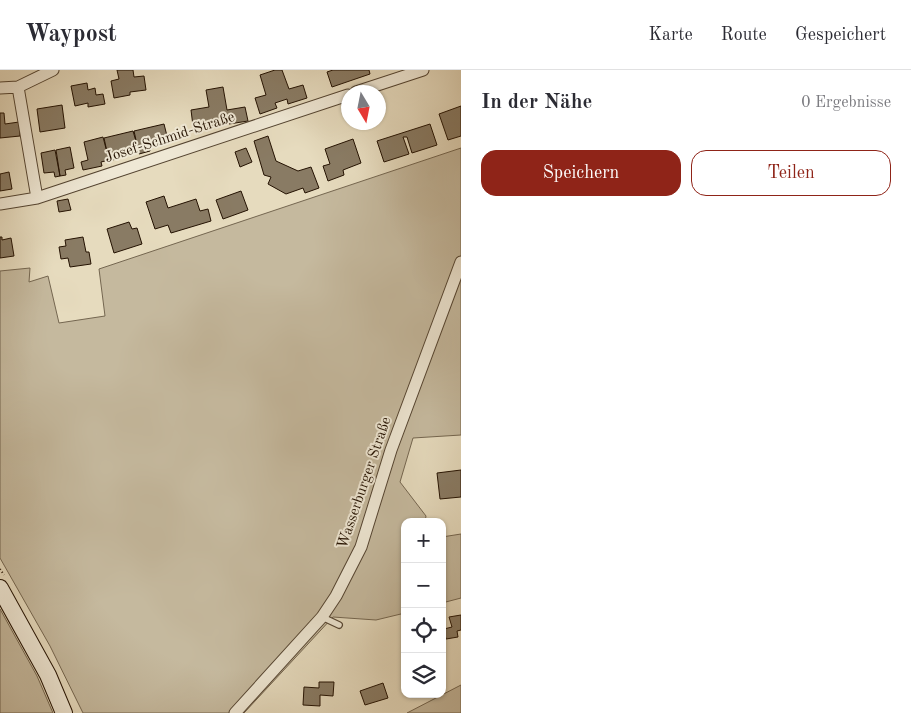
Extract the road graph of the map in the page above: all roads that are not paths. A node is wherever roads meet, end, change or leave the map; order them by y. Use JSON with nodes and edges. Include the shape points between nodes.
{"nodes":[{"id":1,"x":53,"y":70,"type":"edge"},
{"id":2,"x":423,"y":70,"type":"edge"},
{"id":3,"x":377,"y":85,"type":"edge"},
{"id":4,"x":18,"y":87,"type":"junction"},
{"id":5,"x":0,"y":88,"type":"edge"},
{"id":6,"x":341,"y":97,"type":"edge"},
{"id":7,"x":37,"y":198,"type":"junction"},
{"id":8,"x":0,"y":204,"type":"edge"},
{"id":9,"x":461,"y":262,"type":"edge"},
{"id":10,"x":0,"y":588,"type":"edge"},
{"id":11,"x":322,"y":617,"type":"junction"},
{"id":12,"x":339,"y":625,"type":"dead end"},
{"id":13,"x":64,"y":713,"type":"edge"},
{"id":14,"x":235,"y":713,"type":"edge"}],
"edges":[{"from":1,"to":4,"type":"street"},
{"from":2,"to":3,"type":"street"},
{"from":4,"to":5,"type":"street"},
{"from":4,"to":7,"type":"street"},
{"from":6,"to":7,"type":"street","name":"Josef-Schmid-Straße"},
{"from":7,"to":8,"type":"street","name":"Josef-Schmid-Straße"},
{"from":9,"to":11,"type":"street","name":"Wasserburger Straße","via":[[391,450],[361,547]]},
{"from":10,"to":13,"type":"main road","via":[[48,675]]},
{"from":11,"to":12,"type":"lane"},
{"from":11,"to":14,"type":"street","name":"Wasserburger Straße"}]}
